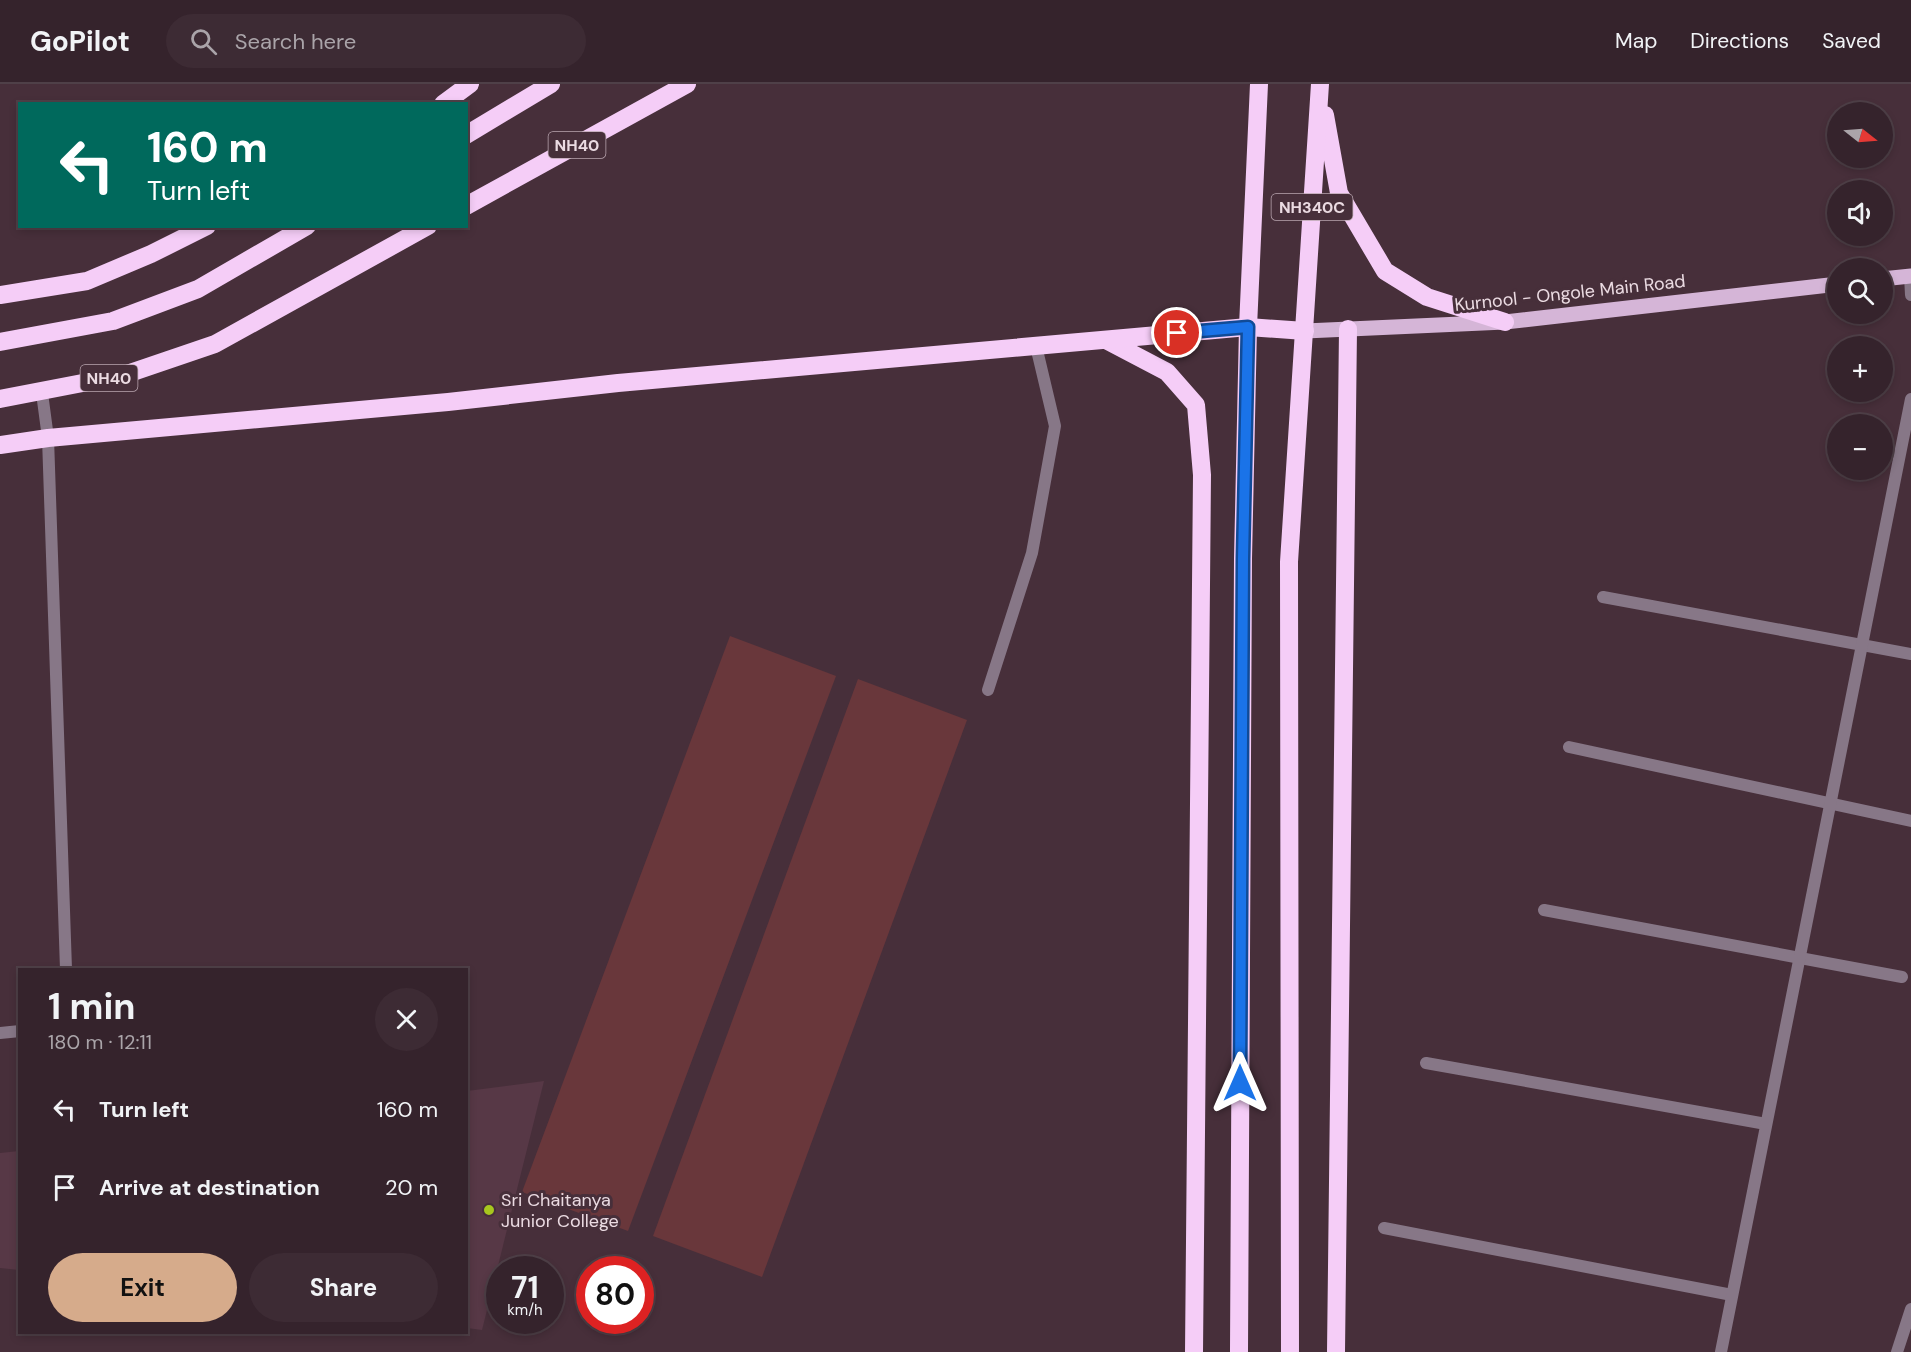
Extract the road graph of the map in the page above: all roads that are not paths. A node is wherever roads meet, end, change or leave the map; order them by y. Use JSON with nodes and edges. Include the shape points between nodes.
{"nodes":[{"id":1,"x":470,"y":84,"type":"edge"},
{"id":2,"x":551,"y":84,"type":"edge"},
{"id":3,"x":687,"y":84,"type":"edge"},
{"id":4,"x":1259,"y":84,"type":"edge"},
{"id":5,"x":1320,"y":85,"type":"edge"},
{"id":6,"x":446,"y":102,"type":"edge"},
{"id":7,"x":468,"y":134,"type":"edge"},
{"id":8,"x":468,"y":205,"type":"edge"},
{"id":9,"x":203,"y":228,"type":"edge"},
{"id":10,"x":304,"y":228,"type":"edge"},
{"id":11,"x":424,"y":228,"type":"edge"},
{"id":12,"x":1910,"y":276,"type":"edge"},
{"id":13,"x":1893,"y":278,"type":"edge"},
{"id":14,"x":1827,"y":285,"type":"edge"},
{"id":15,"x":0,"y":295,"type":"edge"},
{"id":16,"x":1911,"y":295,"type":"edge"},
{"id":17,"x":1505,"y":322,"type":"junction"},
{"id":18,"x":1248,"y":327,"type":"junction"},
{"id":19,"x":1348,"y":329,"type":"junction"},
{"id":20,"x":1305,"y":331,"type":"junction"},
{"id":21,"x":1106,"y":339,"type":"junction"},
{"id":22,"x":0,"y":342,"type":"edge"},
{"id":23,"x":1036,"y":346,"type":"junction"},
{"id":24,"x":42,"y":393,"type":"junction"},
{"id":25,"x":0,"y":399,"type":"edge"},
{"id":26,"x":1911,"y":399,"type":"edge"},
{"id":27,"x":48,"y":438,"type":"junction"},
{"id":28,"x":0,"y":445,"type":"edge"},
{"id":29,"x":1603,"y":597,"type":"dead end"},
{"id":30,"x":1862,"y":645,"type":"junction"},
{"id":31,"x":1911,"y":654,"type":"edge"},
{"id":32,"x":988,"y":690,"type":"dead end"},
{"id":33,"x":1569,"y":747,"type":"dead end"},
{"id":34,"x":1830,"y":804,"type":"junction"},
{"id":35,"x":1911,"y":821,"type":"edge"},
{"id":36,"x":1544,"y":910,"type":"dead end"},
{"id":37,"x":1799,"y":958,"type":"junction"},
{"id":38,"x":66,"y":968,"type":"edge"},
{"id":39,"x":1902,"y":977,"type":"dead end"},
{"id":40,"x":18,"y":1031,"type":"edge"},
{"id":41,"x":0,"y":1033,"type":"edge"},
{"id":42,"x":1426,"y":1063,"type":"dead end"},
{"id":43,"x":1766,"y":1124,"type":"junction"},
{"id":44,"x":1384,"y":1228,"type":"dead end"},
{"id":45,"x":1732,"y":1295,"type":"junction"},
{"id":46,"x":1911,"y":1309,"type":"edge"},
{"id":47,"x":1194,"y":1352,"type":"edge"},
{"id":48,"x":1239,"y":1352,"type":"edge"},
{"id":49,"x":1290,"y":1352,"type":"edge"},
{"id":50,"x":1336,"y":1352,"type":"edge"},
{"id":51,"x":1721,"y":1352,"type":"edge"},
{"id":52,"x":1897,"y":1352,"type":"edge"}],
"edges":[{"from":1,"to":6,"type":"highway"},
{"from":2,"to":7,"type":"highway"},
{"from":3,"to":8,"type":"highway","number":"NH40"},
{"from":4,"to":18,"type":"highway","number":"NH340C"},
{"from":5,"to":17,"type":"highway","via":[[1339,193],[1385,271],[1426,297]]},
{"from":5,"to":20,"type":"highway","number":"NH340C"},
{"from":9,"to":15,"type":"highway","via":[[87,281]]},
{"from":10,"to":22,"type":"highway","via":[[198,289],[113,321]]},
{"from":11,"to":24,"type":"highway","number":"NH40","via":[[214,345],[124,375]]},
{"from":12,"to":13,"type":"main road"},
{"from":12,"to":16,"type":"street"},
{"from":14,"to":17,"type":"main road","name":"Kurnool - Ongole Main Road"},
{"from":17,"to":19,"type":"main road","name":"Kurnool - Ongole Main Road"},
{"from":18,"to":20,"type":"highway"},
{"from":18,"to":21,"type":"highway"},
{"from":18,"to":48,"type":"highway","number":"NH340C"},
{"from":19,"to":20,"type":"main road","name":"Kurnool - Ongole Main Road"},
{"from":19,"to":50,"type":"highway"},
{"from":20,"to":49,"type":"highway","number":"NH340C","via":[[1289,562]]},
{"from":21,"to":23,"type":"highway"},
{"from":21,"to":47,"type":"highway","via":[[1167,372],[1196,405],[1202,487]]},
{"from":23,"to":27,"type":"highway"},
{"from":23,"to":32,"type":"street","via":[[1054,426],[1032,553]]},
{"from":24,"to":25,"type":"highway","number":"NH40"},
{"from":24,"to":27,"type":"street"},
{"from":26,"to":30,"type":"street"},
{"from":27,"to":28,"type":"highway"},
{"from":27,"to":38,"type":"street"},
{"from":29,"to":30,"type":"street"},
{"from":30,"to":31,"type":"street"},
{"from":30,"to":34,"type":"street"},
{"from":33,"to":34,"type":"street"},
{"from":34,"to":35,"type":"street"},
{"from":34,"to":37,"type":"street"},
{"from":36,"to":37,"type":"street"},
{"from":37,"to":39,"type":"street"},
{"from":37,"to":43,"type":"street"},
{"from":40,"to":41,"type":"street"},
{"from":42,"to":43,"type":"street"},
{"from":43,"to":45,"type":"street"},
{"from":44,"to":45,"type":"street"},
{"from":45,"to":51,"type":"street"},
{"from":46,"to":52,"type":"street"}]}
